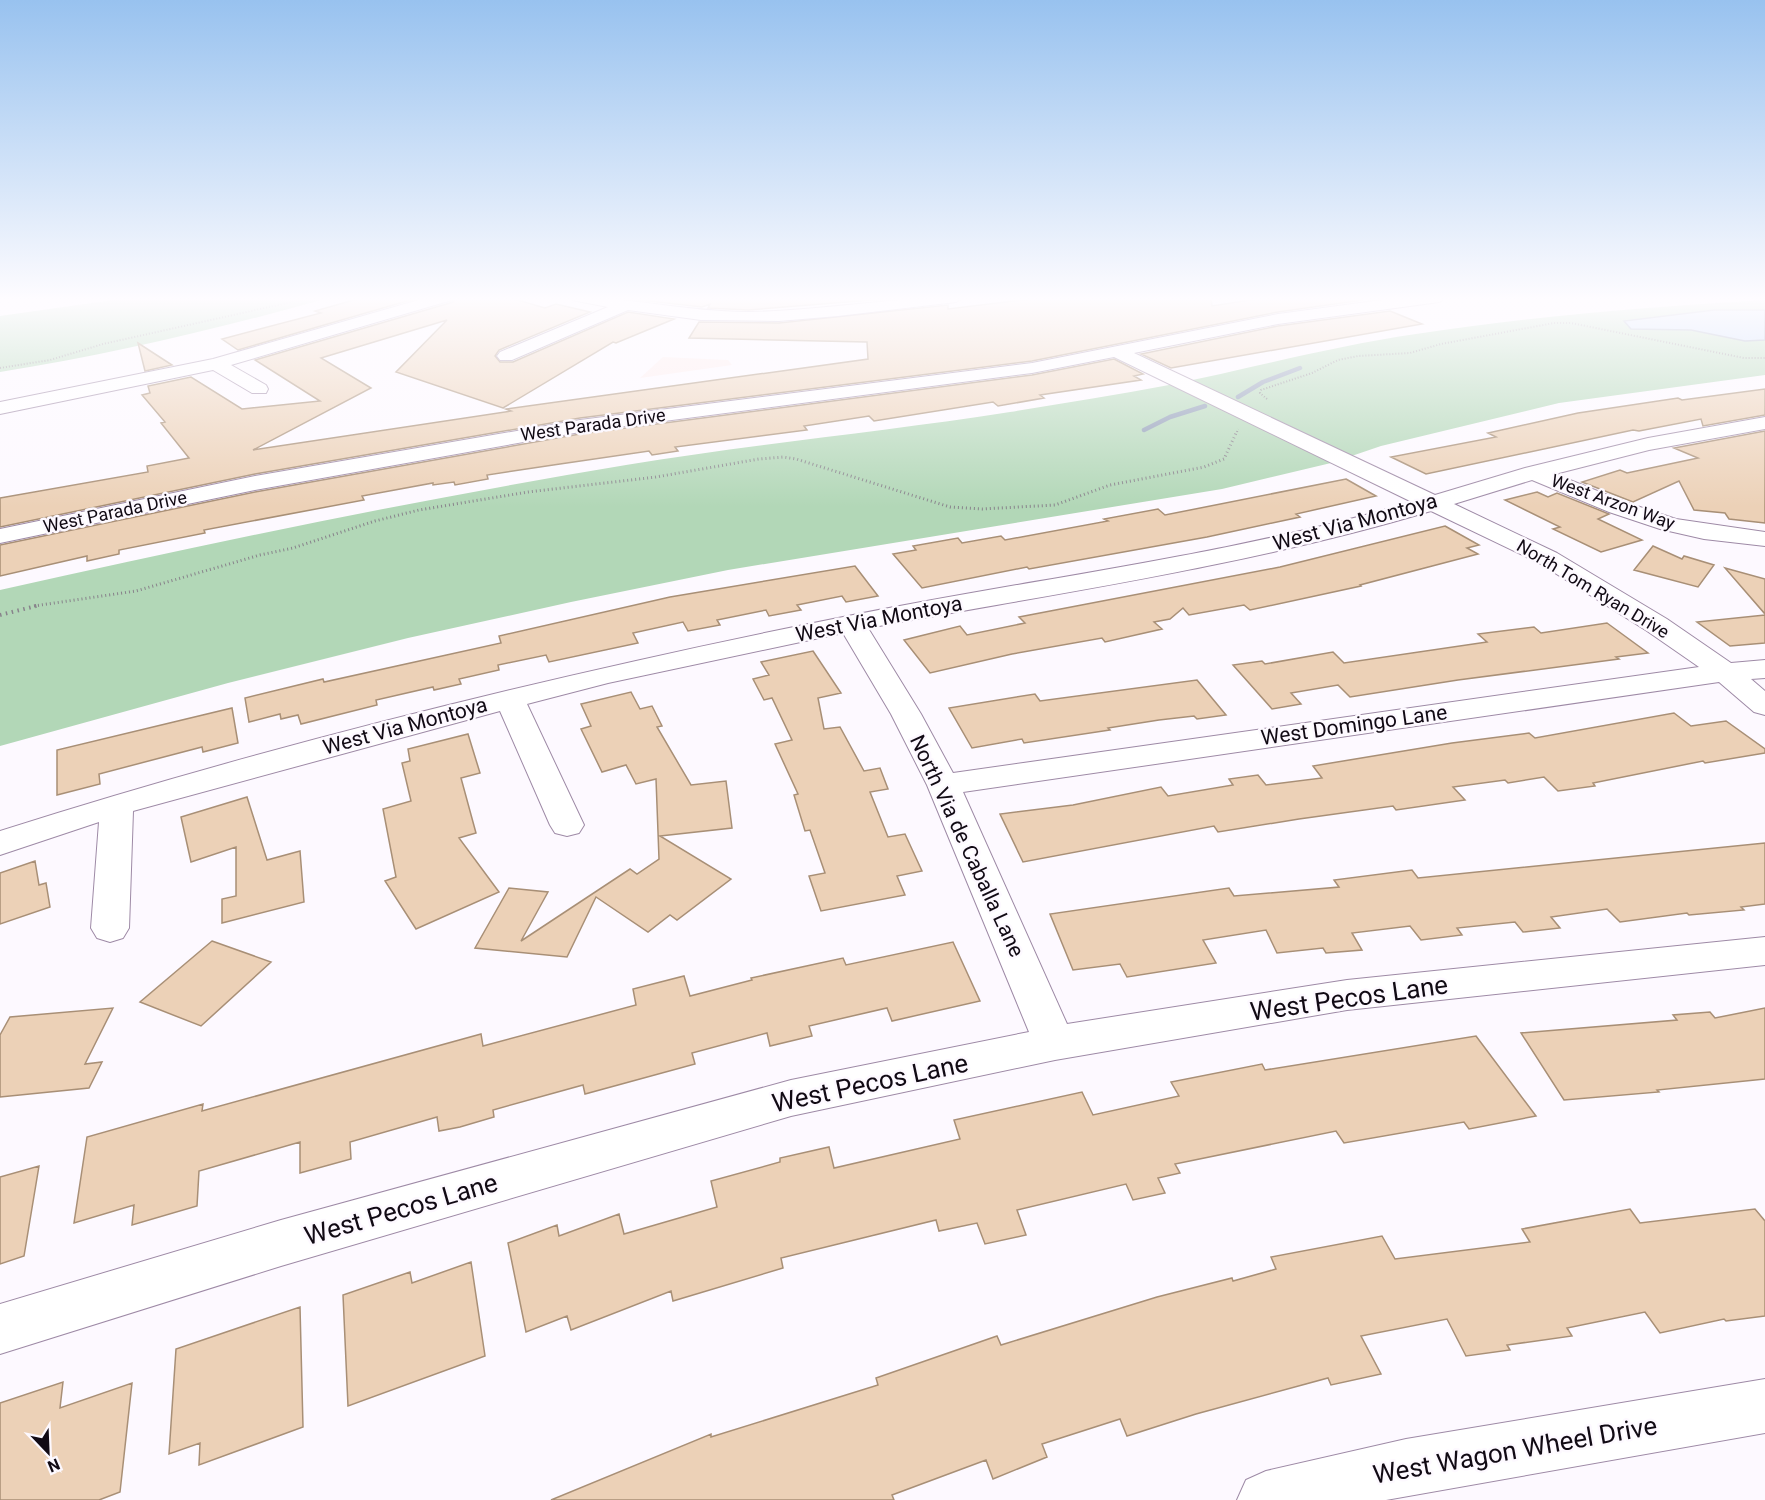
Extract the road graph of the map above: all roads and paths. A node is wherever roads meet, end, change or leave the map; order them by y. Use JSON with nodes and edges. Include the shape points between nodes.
{"nodes":[{"id":1,"x":201,"y":367,"type":"edge"},
{"id":2,"x":221,"y":367,"type":"edge"},
{"id":3,"x":1037,"y":367,"type":"edge"},
{"id":4,"x":1150,"y":367,"type":"edge"},
{"id":5,"x":1323,"y":367,"type":"edge"},
{"id":6,"x":259,"y":389,"type":"dead end"},
{"id":7,"x":0,"y":408,"type":"edge"},
{"id":8,"x":1259,"y":418,"type":"junction"},
{"id":9,"x":1765,"y":423,"type":"edge"},
{"id":10,"x":1533,"y":473,"type":"junction"},
{"id":11,"x":1434,"y":502,"type":"junction"},
{"id":12,"x":0,"y":536,"type":"edge"},
{"id":13,"x":1765,"y":539,"type":"edge"},
{"id":14,"x":0,"y":615,"type":"edge"},
{"id":15,"x":851,"y":623,"type":"junction"},
{"id":16,"x":1765,"y":669,"type":"edge"},
{"id":17,"x":1725,"y":672,"type":"junction"},
{"id":18,"x":510,"y":699,"type":"junction"},
{"id":19,"x":1765,"y":706,"type":"edge"},
{"id":20,"x":943,"y":784,"type":"junction"},
{"id":21,"x":117,"y":805,"type":"junction"},
{"id":22,"x":567,"y":825,"type":"dead end"},
{"id":23,"x":0,"y":843,"type":"edge"},
{"id":24,"x":110,"y":928,"type":"dead end"},
{"id":25,"x":1765,"y":951,"type":"edge"},
{"id":26,"x":1055,"y":1042,"type":"junction"},
{"id":27,"x":0,"y":1329,"type":"edge"},
{"id":28,"x":1765,"y":1406,"type":"edge"},
{"id":29,"x":1266,"y":1500,"type":"edge"}],
"edges":[{"from":1,"to":7,"type":"street"},
{"from":2,"to":6,"type":"street"},
{"from":3,"to":12,"type":"street","name":"West Parada Drive","via":[[569,427],[255,483]]},
{"from":4,"to":8,"type":"street","name":"North Tom Ryan Drive"},
{"from":5,"to":8,"type":"path","via":[[1261,390],[1277,407]]},
{"from":8,"to":11,"type":"street","name":"North Tom Ryan Drive"},
{"from":8,"to":14,"type":"path","via":[[1238,429],[1224,459],[1110,485],[1055,505],[950,507],[796,459],[759,459],[666,476],[419,510],[136,591],[46,603]]},
{"from":9,"to":10,"type":"street","name":"West Via Montoya","via":[[1648,444]]},
{"from":10,"to":11,"type":"street","name":"West Via Montoya"},
{"from":10,"to":13,"type":"street","name":"West Arzon Way","via":[[1694,535]]},
{"from":11,"to":15,"type":"street","name":"West Via Montoya","via":[[1372,521],[1239,552]]},
{"from":11,"to":17,"type":"street","name":"North Tom Ryan Drive","via":[[1548,558]]},
{"from":15,"to":18,"type":"street","name":"West Via Montoya"},
{"from":15,"to":20,"type":"street","name":"North Via de Caballa Lane"},
{"from":16,"to":17,"type":"street","name":"West Domingo Lane"},
{"from":17,"to":19,"type":"street","name":"North Tom Ryan Drive"},
{"from":17,"to":20,"type":"street","name":"West Domingo Lane"},
{"from":18,"to":21,"type":"street","name":"West Via Montoya"},
{"from":18,"to":22,"type":"street"},
{"from":20,"to":26,"type":"street","name":"North Via de Caballa Lane"},
{"from":21,"to":23,"type":"street","name":"West Via Montoya"},
{"from":21,"to":24,"type":"street"},
{"from":25,"to":26,"type":"street","name":"West Pecos Lane","via":[[1347,995]]},
{"from":26,"to":27,"type":"street","name":"West Pecos Lane","via":[[791,1098],[280,1243]]},
{"from":28,"to":29,"type":"street","name":"West Wagon Wheel Drive","via":[[1406,1467]]}]}
